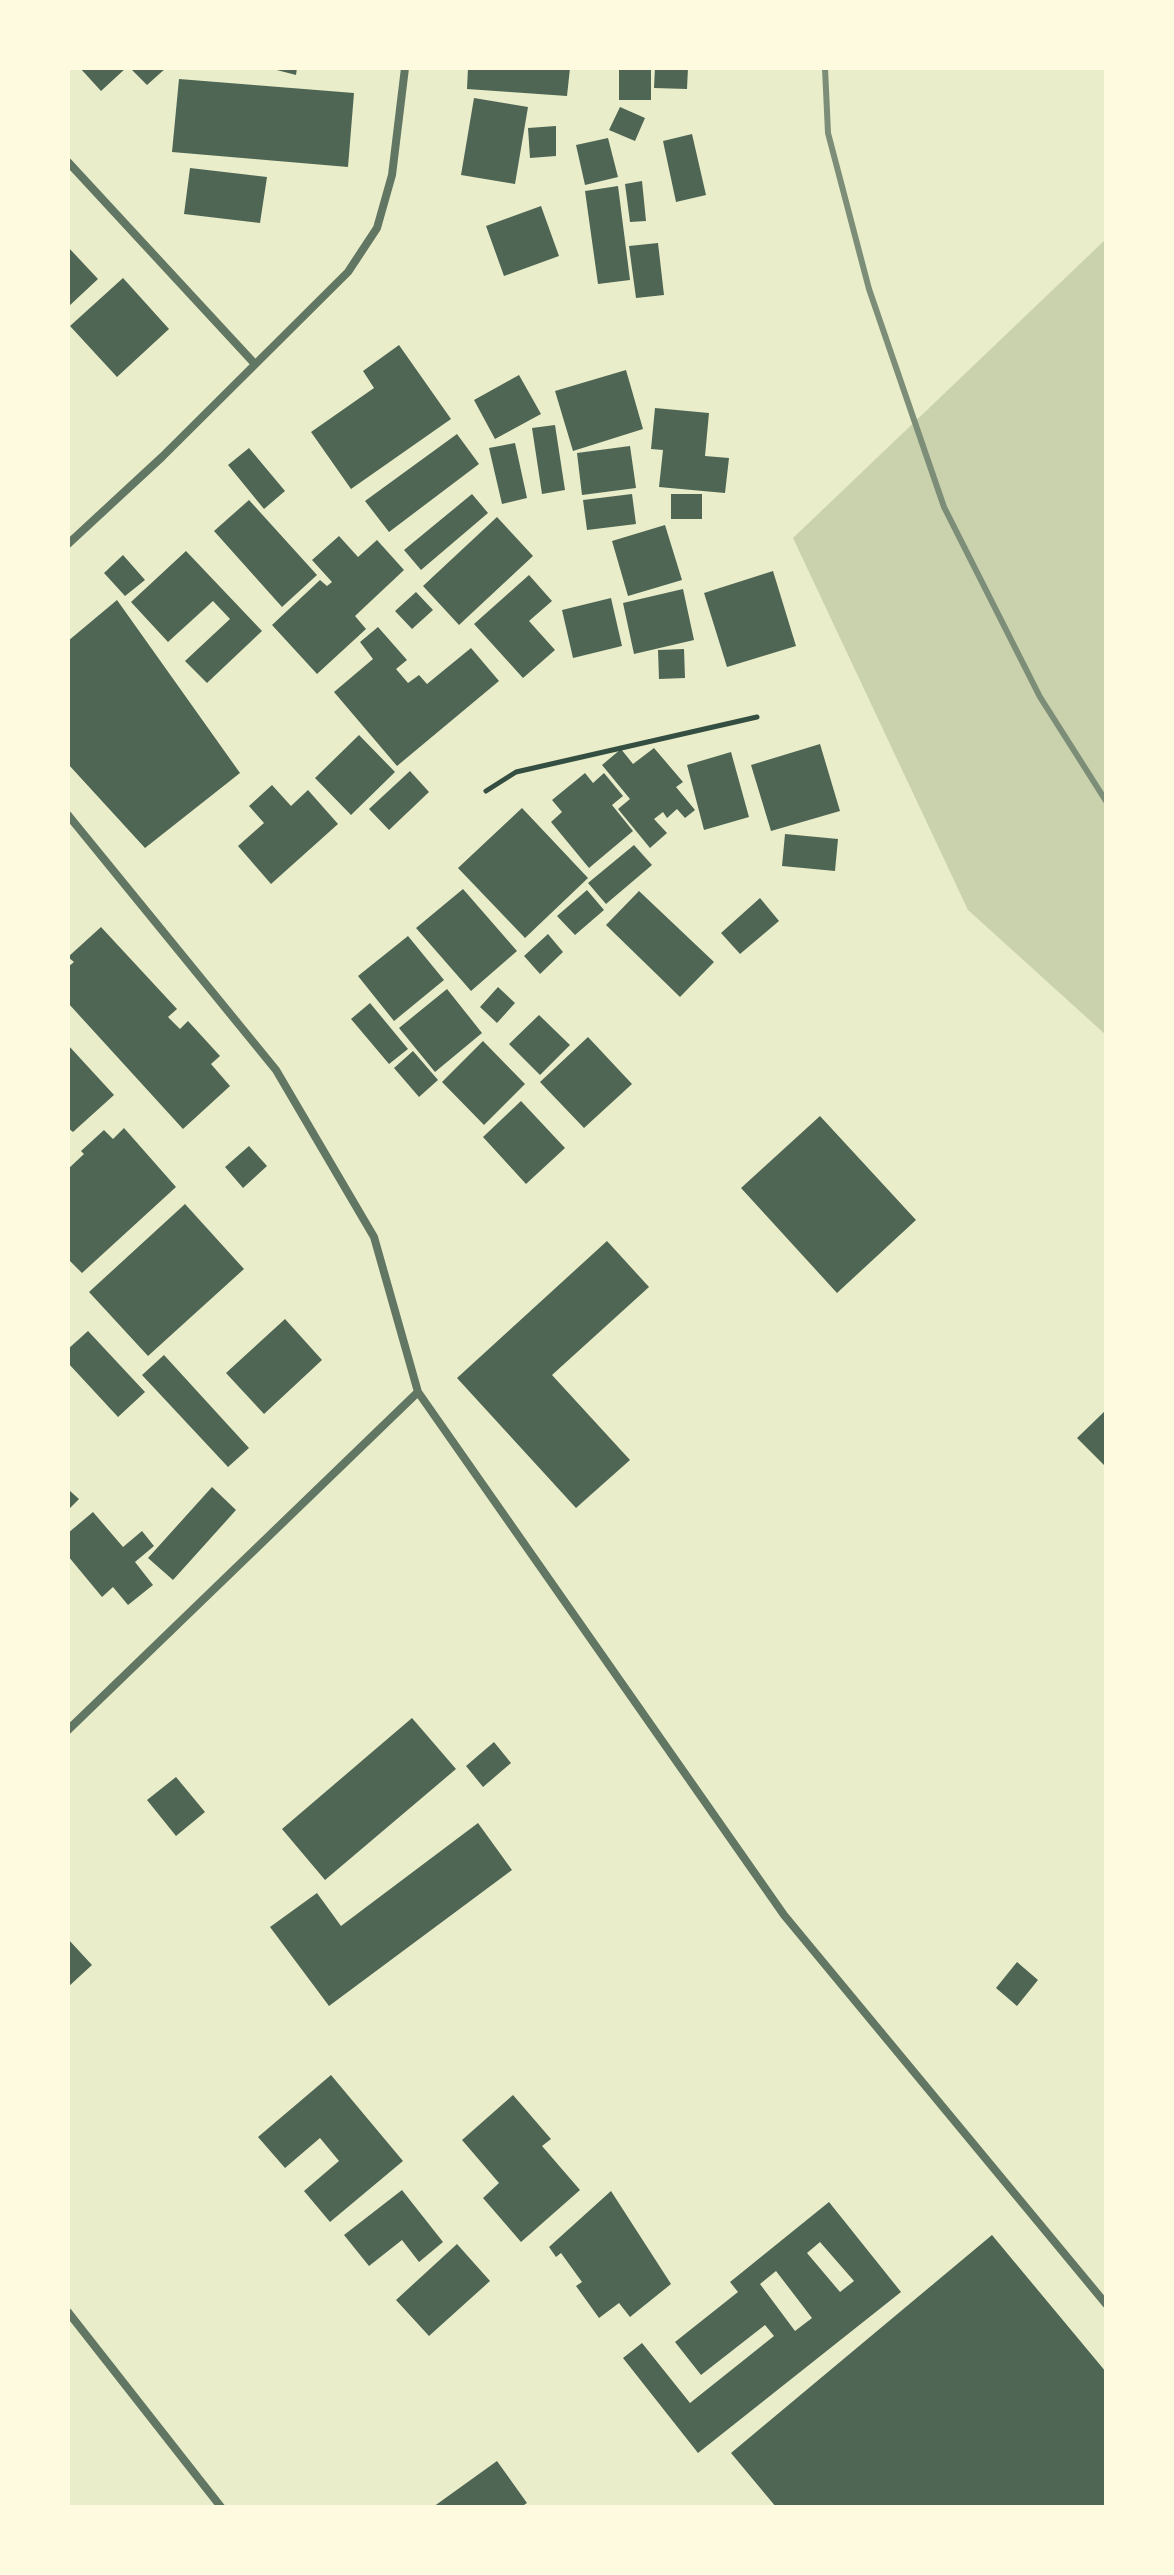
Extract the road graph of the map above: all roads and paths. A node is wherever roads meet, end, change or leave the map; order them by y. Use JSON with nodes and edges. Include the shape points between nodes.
{"nodes":[{"id":1,"x":405,"y":68,"type":"edge"},
{"id":2,"x":68,"y":162,"type":"edge"},
{"id":3,"x":254,"y":363,"type":"junction"},
{"id":4,"x":68,"y":544,"type":"edge"},
{"id":5,"x":757,"y":717,"type":"dead end"},
{"id":6,"x":486,"y":791,"type":"dead end"},
{"id":7,"x":68,"y":815,"type":"edge"},
{"id":8,"x":418,"y":1392,"type":"junction"},
{"id":9,"x":68,"y":1730,"type":"edge"},
{"id":10,"x":1106,"y":2304,"type":"edge"},
{"id":11,"x":68,"y":2312,"type":"edge"},
{"id":12,"x":221,"y":2507,"type":"edge"}],
"edges":[{"from":1,"to":3,"type":"street","via":[[392,175],[377,228],[348,272]]},
{"from":2,"to":3,"type":"street"},
{"from":3,"to":4,"type":"street"},
{"from":5,"to":6,"type":"path","via":[[516,772]]},
{"from":7,"to":8,"type":"street","via":[[276,1070],[374,1237]]},
{"from":8,"to":9,"type":"street"},
{"from":8,"to":10,"type":"street","via":[[784,1915]]},
{"from":11,"to":12,"type":"street"}]}
